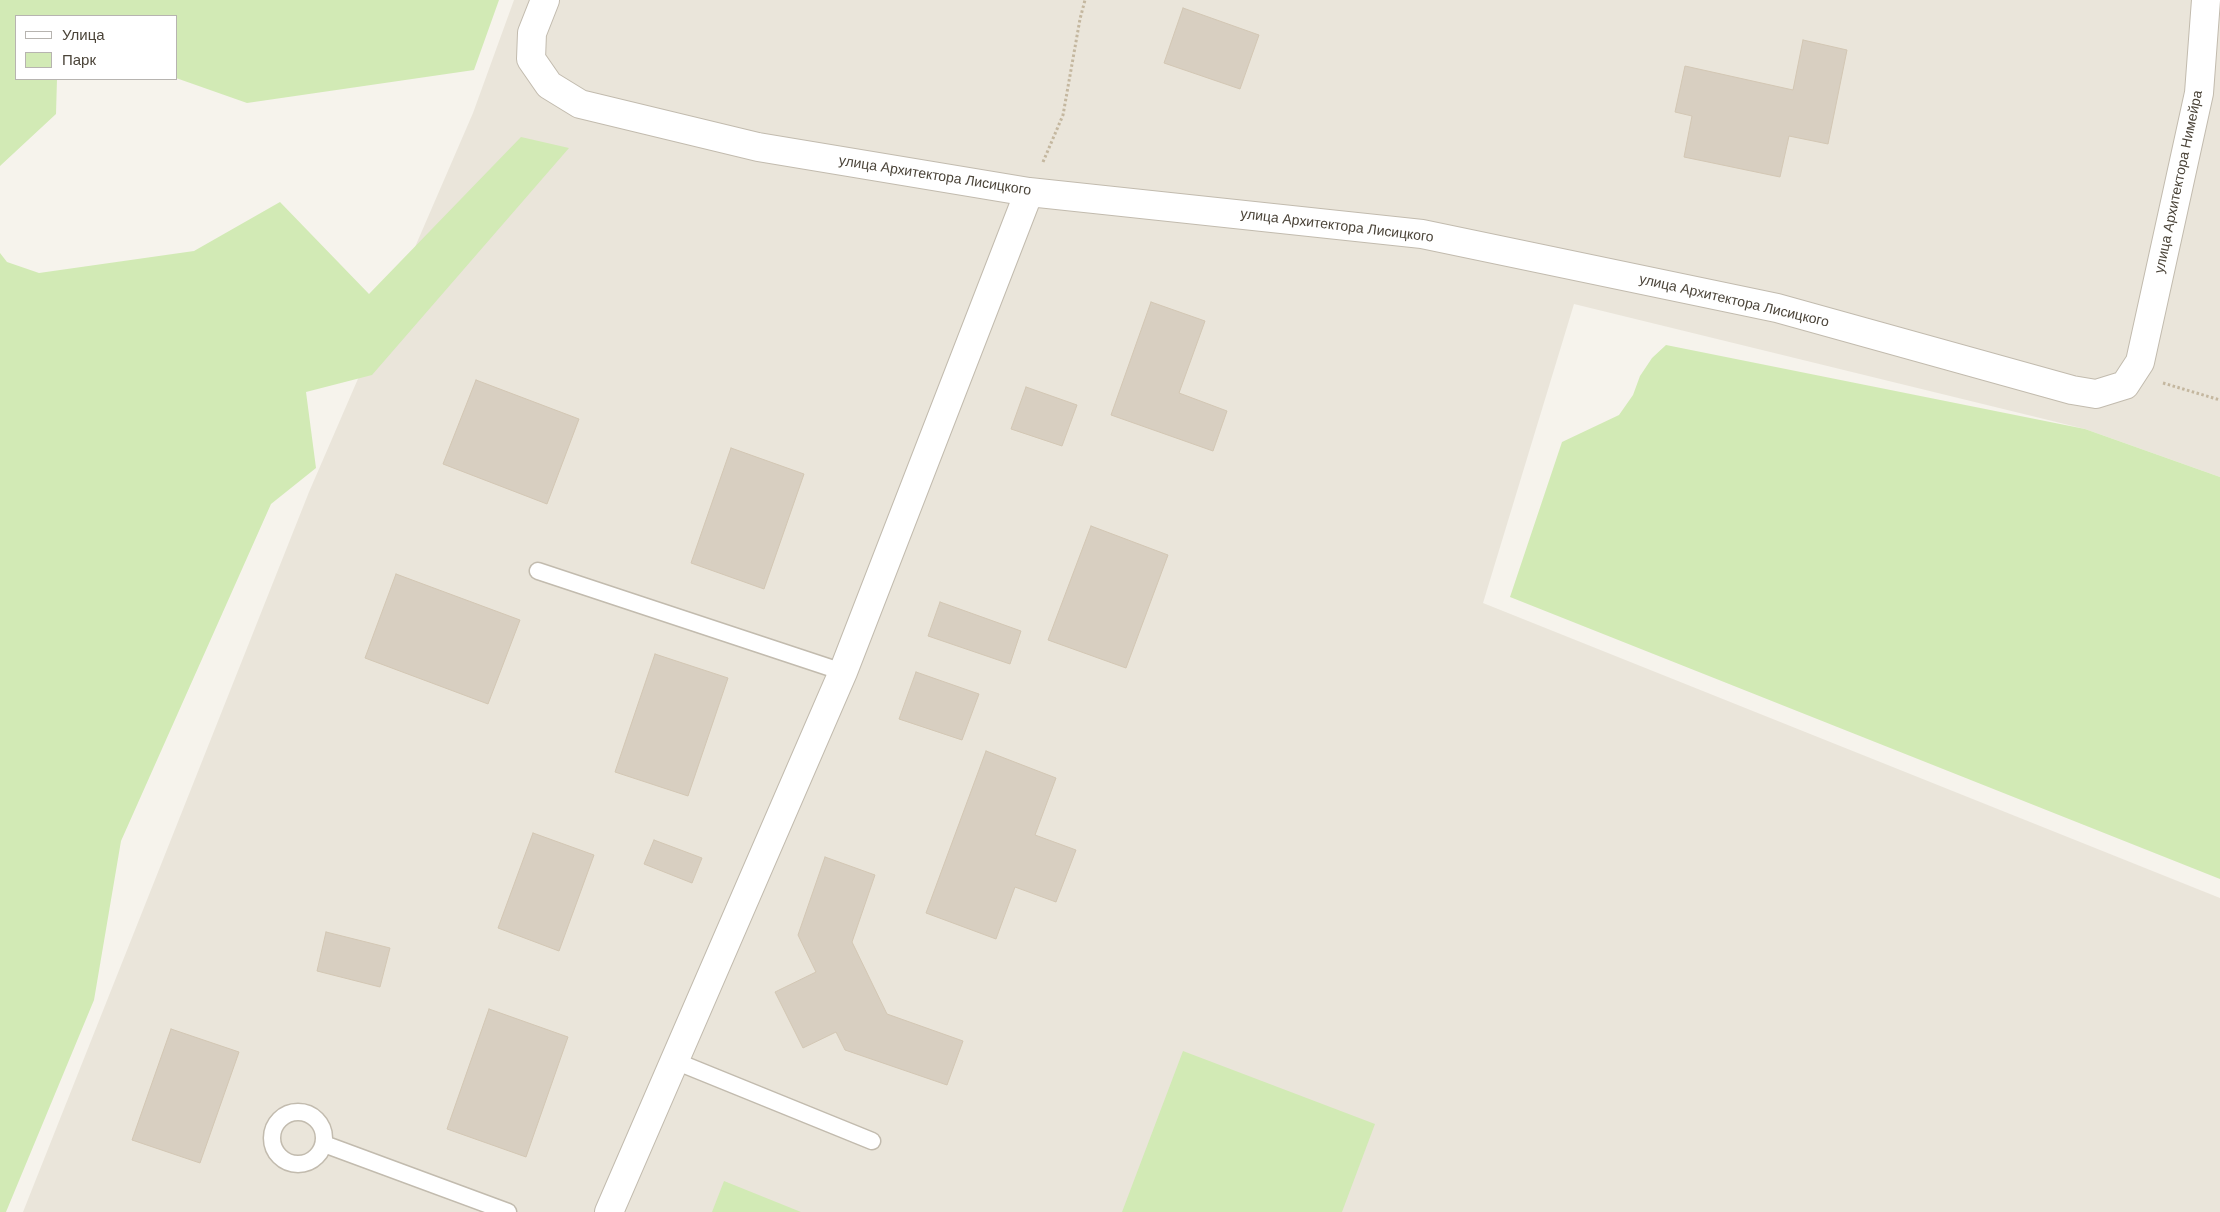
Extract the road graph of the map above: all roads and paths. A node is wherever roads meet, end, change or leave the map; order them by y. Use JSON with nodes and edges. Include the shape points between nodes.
{"nodes":[{"id":1,"x":544,"y":0,"type":"edge"},
{"id":2,"x":1085,"y":0,"type":"edge"},
{"id":3,"x":2206,"y":0,"type":"edge"},
{"id":4,"x":1030,"y":192,"type":"junction"},
{"id":5,"x":2140,"y":362,"type":"junction"},
{"id":6,"x":2220,"y":400,"type":"edge"},
{"id":7,"x":538,"y":571,"type":"dead end"},
{"id":8,"x":843,"y":672,"type":"junction"},
{"id":9,"x":675,"y":1061,"type":"junction"},
{"id":10,"x":872,"y":1141,"type":"dead end"},
{"id":11,"x":324,"y":1144,"type":"dead end"},
{"id":12,"x":508,"y":1212,"type":"edge"},
{"id":13,"x":609,"y":1212,"type":"edge"}],
"edges":[{"from":1,"to":4,"type":"street","name":"улица Архитектора Лисицкого","via":[[532,33],[531,59],[549,85],[580,104],[758,147]]},
{"from":2,"to":4,"type":"path","via":[[1063,115]]},
{"from":3,"to":5,"type":"street","name":"улица Архитектора Нимейра","via":[[2199,92]]},
{"from":4,"to":5,"type":"street","name":"улица Архитектора Лисицкого","via":[[1422,234],[1777,308],[2096,394],[2125,385]]},
{"from":4,"to":8,"type":"street"},
{"from":5,"to":6,"type":"path","via":[[2162,382]]},
{"from":7,"to":8,"type":"lane"},
{"from":8,"to":9,"type":"street"},
{"from":9,"to":10,"type":"lane"},
{"from":9,"to":13,"type":"street"},
{"from":11,"to":12,"type":"lane"}]}
